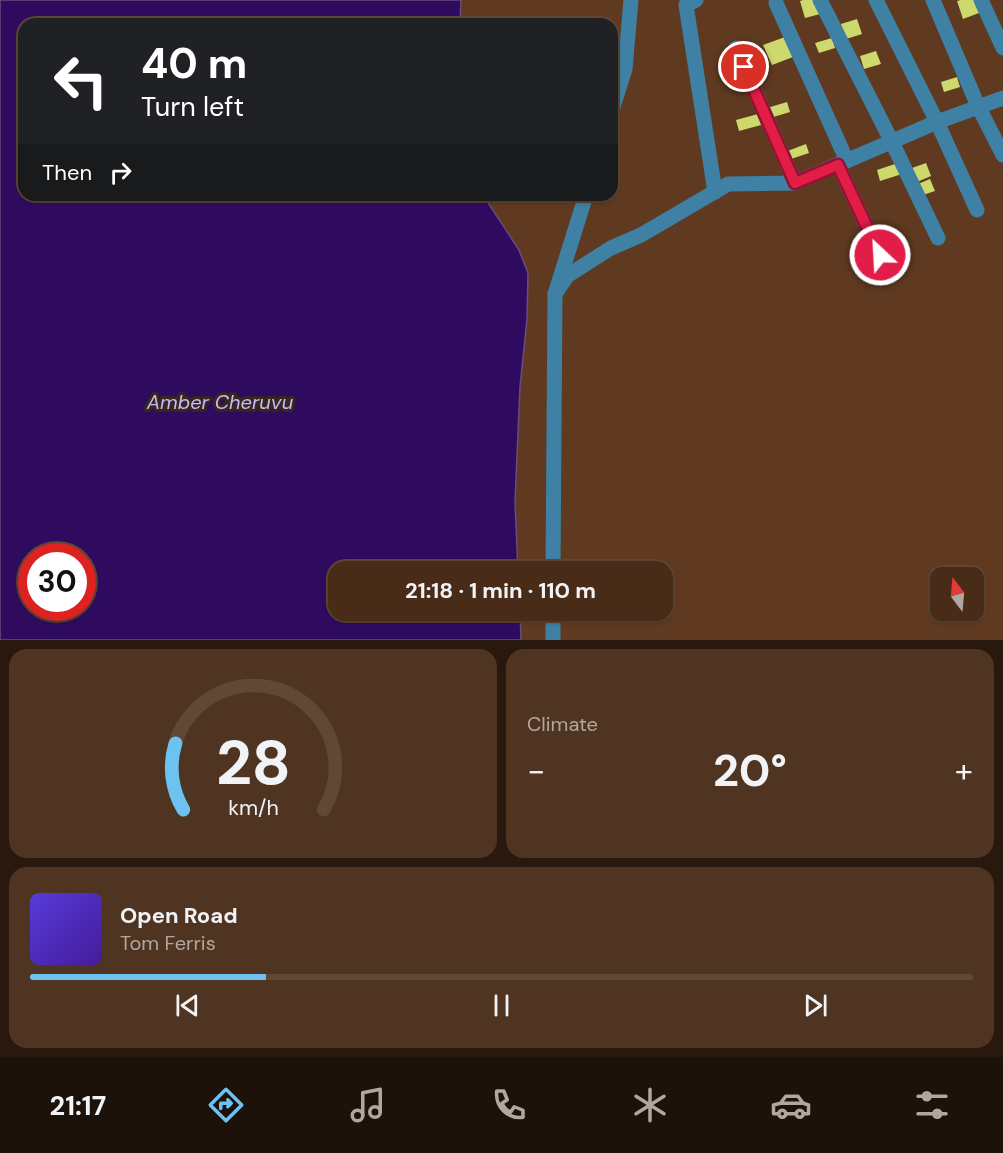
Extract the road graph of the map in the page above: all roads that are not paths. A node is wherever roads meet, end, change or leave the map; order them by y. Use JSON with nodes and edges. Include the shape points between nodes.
{"nodes":[{"id":1,"x":632,"y":0,"type":"edge"},
{"id":2,"x":696,"y":0,"type":"edge"},
{"id":3,"x":820,"y":0,"type":"edge"},
{"id":4,"x":876,"y":0,"type":"edge"},
{"id":5,"x":933,"y":0,"type":"edge"},
{"id":6,"x":981,"y":0,"type":"edge"},
{"id":7,"x":776,"y":3,"type":"dead end"},
{"id":8,"x":736,"y":48,"type":"dead end"},
{"id":9,"x":1003,"y":48,"type":"edge"},
{"id":10,"x":618,"y":91,"type":"edge"},
{"id":11,"x":1003,"y":98,"type":"edge"},
{"id":12,"x":978,"y":106,"type":"junction"},
{"id":13,"x":937,"y":122,"type":"junction"},
{"id":14,"x":892,"y":142,"type":"junction"},
{"id":15,"x":1003,"y":155,"type":"edge"},
{"id":16,"x":843,"y":163,"type":"junction"},
{"id":17,"x":795,"y":183,"type":"junction"},
{"id":18,"x":715,"y":192,"type":"junction"},
{"id":19,"x":584,"y":201,"type":"edge"},
{"id":20,"x":977,"y":210,"type":"dead end"},
{"id":21,"x":938,"y":238,"type":"dead end"},
{"id":22,"x":880,"y":255,"type":"dead end"},
{"id":23,"x":555,"y":294,"type":"junction"},
{"id":24,"x":553,"y":561,"type":"edge"},
{"id":25,"x":553,"y":621,"type":"edge"},
{"id":26,"x":553,"y":640,"type":"edge"}],
"edges":[{"from":1,"to":10,"type":"street","via":[[625,69]]},
{"from":2,"to":18,"type":"street","via":[[686,5]]},
{"from":3,"to":14,"type":"street"},
{"from":4,"to":13,"type":"street"},
{"from":5,"to":12,"type":"street"},
{"from":6,"to":9,"type":"street"},
{"from":7,"to":16,"type":"street"},
{"from":8,"to":17,"type":"street"},
{"from":11,"to":12,"type":"street"},
{"from":12,"to":13,"type":"street"},
{"from":12,"to":15,"type":"street"},
{"from":13,"to":14,"type":"street"},
{"from":13,"to":20,"type":"street"},
{"from":14,"to":16,"type":"street"},
{"from":14,"to":21,"type":"street"},
{"from":16,"to":17,"type":"street"},
{"from":16,"to":22,"type":"street"},
{"from":17,"to":18,"type":"street","via":[[728,184]]},
{"from":18,"to":23,"type":"street","via":[[567,276]]},
{"from":19,"to":23,"type":"street"},
{"from":23,"to":24,"type":"street"},
{"from":25,"to":26,"type":"street"}]}
